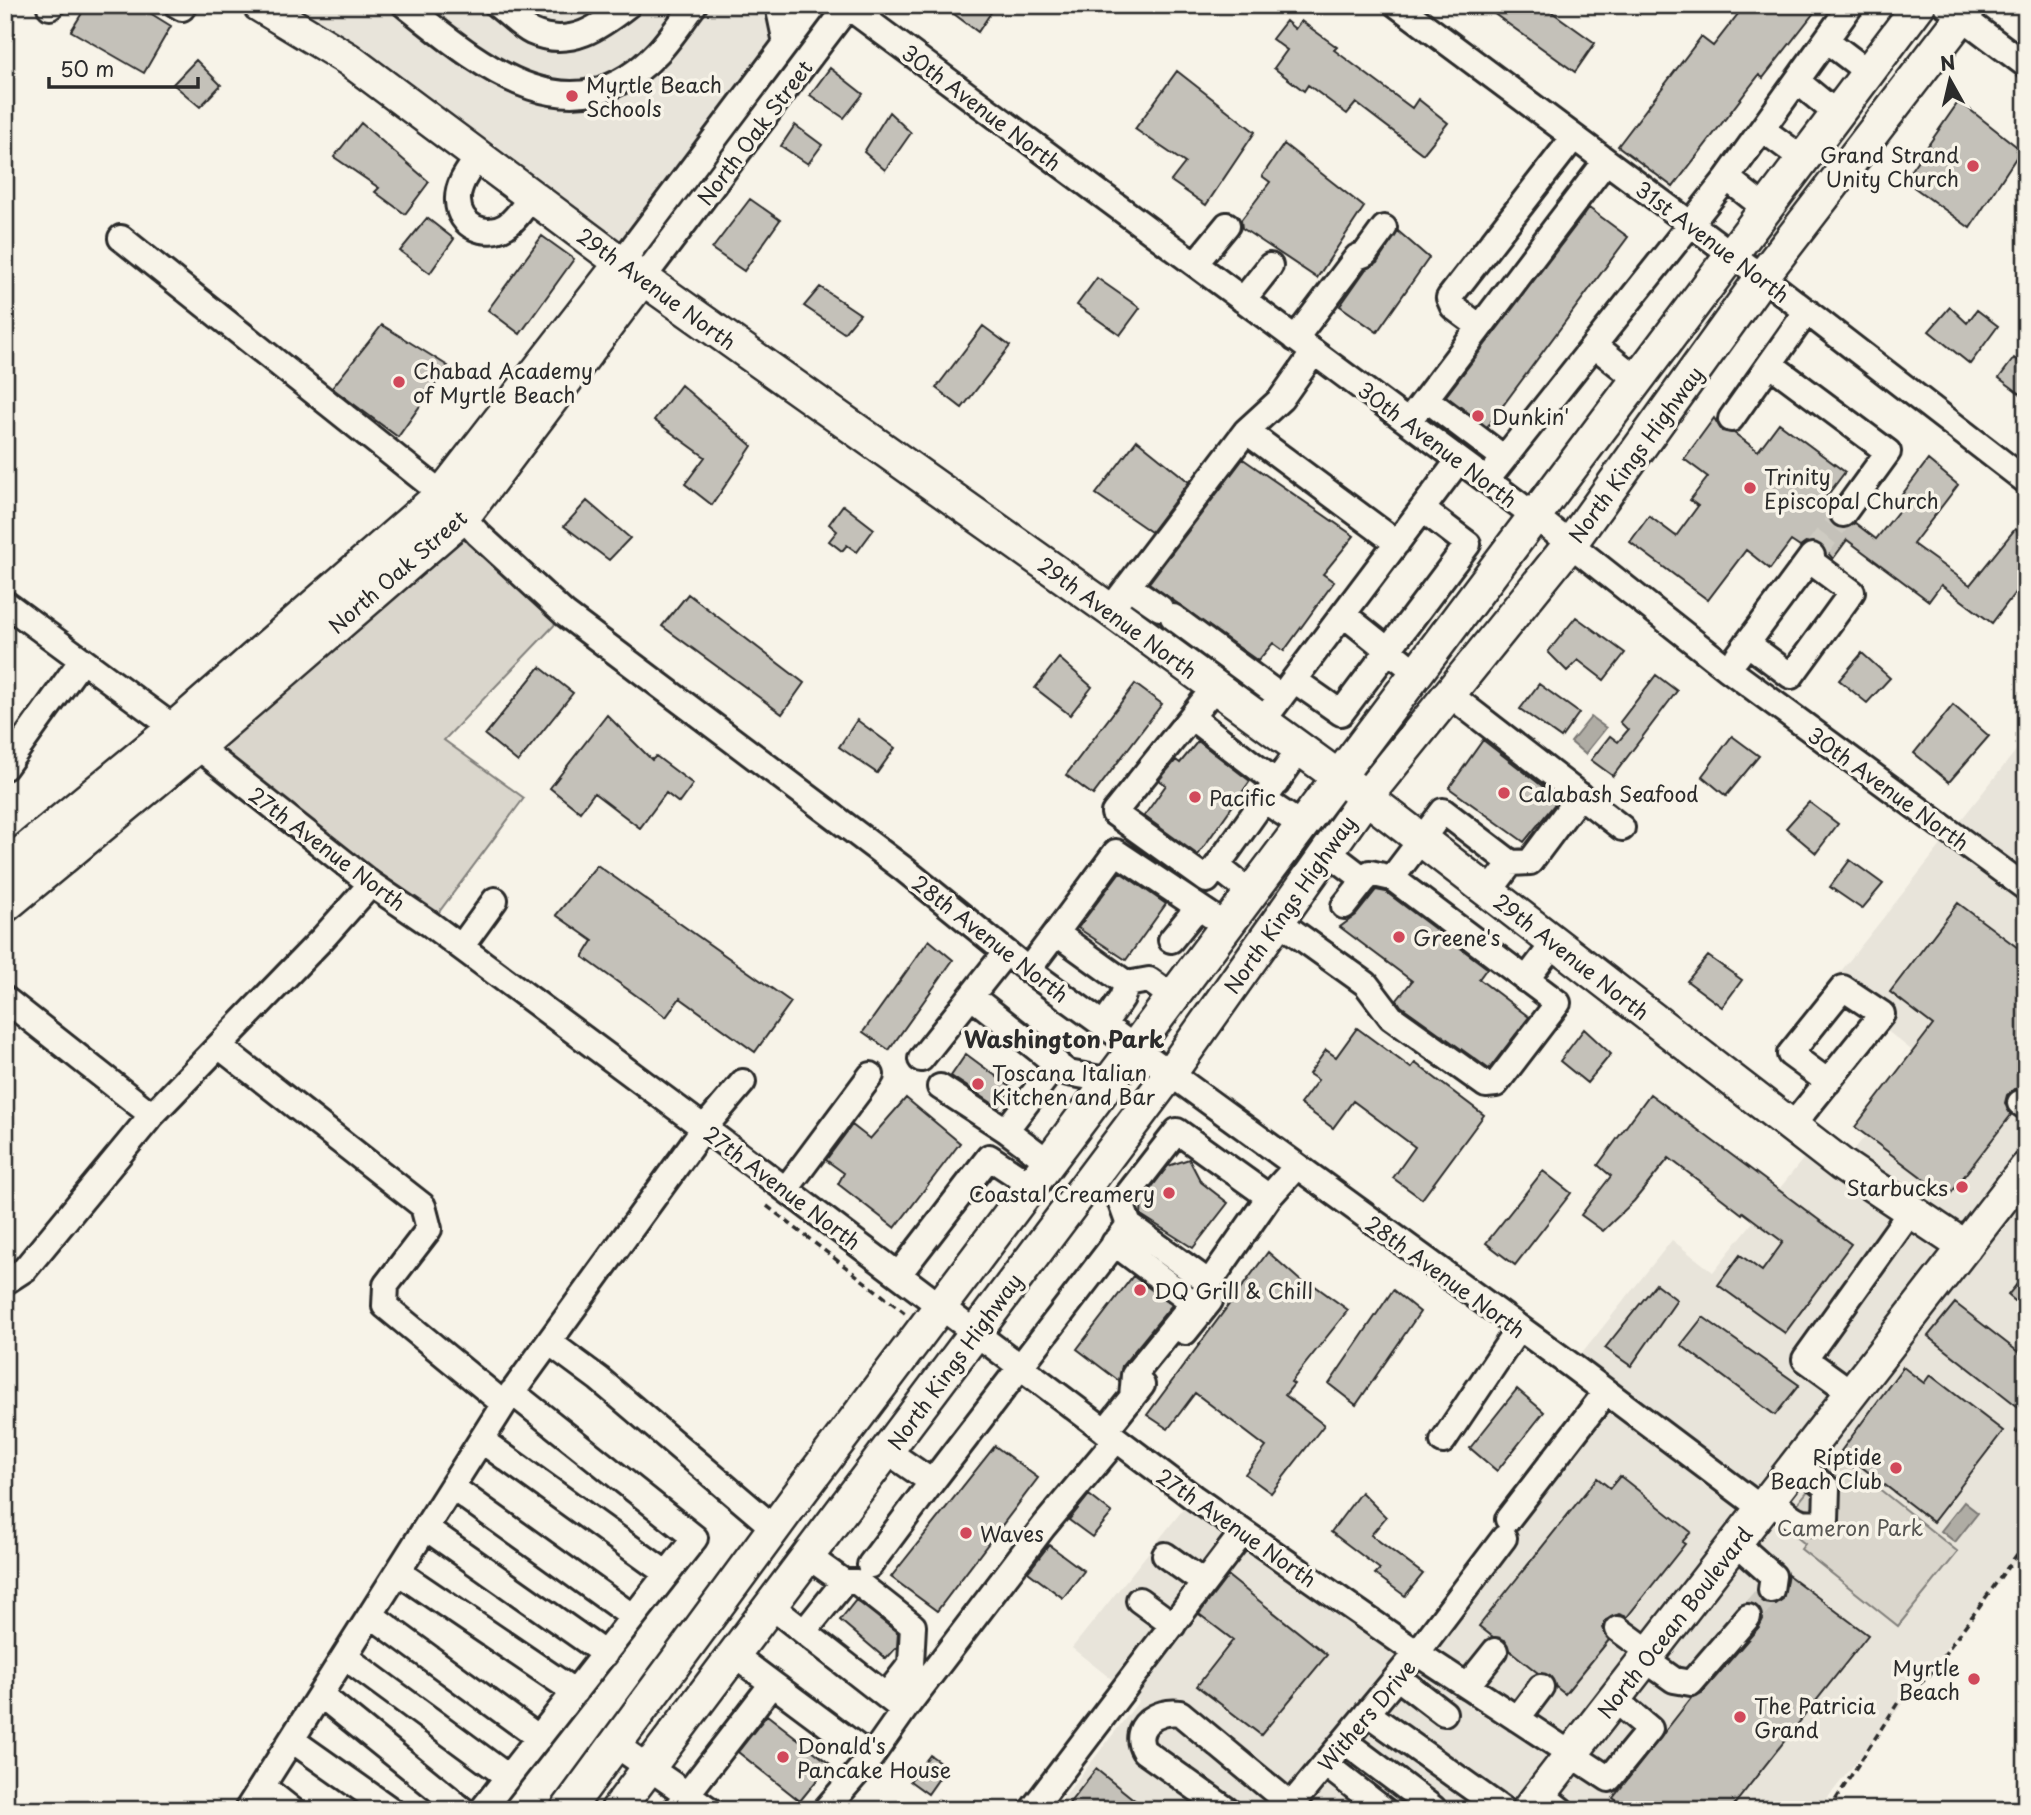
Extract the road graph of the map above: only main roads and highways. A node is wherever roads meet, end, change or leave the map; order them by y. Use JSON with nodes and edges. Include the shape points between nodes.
{"nodes":[{"id":1,"x":259,"y":5,"type":"edge"},
{"id":2,"x":1919,"y":5,"type":"edge"},
{"id":3,"x":1960,"y":9,"type":"edge"},
{"id":4,"x":632,"y":270,"type":"junction"},
{"id":5,"x":186,"y":737,"type":"junction"},
{"id":6,"x":1340,"y":778,"type":"junction"},
{"id":7,"x":1366,"y":797,"type":"junction"},
{"id":8,"x":9,"y":859,"type":"edge"},
{"id":9,"x":5,"y":906,"type":"edge"},
{"id":10,"x":2026,"y":1168,"type":"edge"},
{"id":11,"x":1965,"y":1247,"type":"junction"},
{"id":12,"x":1543,"y":1804,"type":"edge"},
{"id":13,"x":567,"y":1810,"type":"edge"},
{"id":14,"x":617,"y":1810,"type":"edge"}],
"edges":[{"from":1,"to":4,"type":"main road","name":"29th Avenue North","via":[[348,59]]},
{"from":2,"to":6,"type":"main road","name":"North Kings Highway"},
{"from":3,"to":7,"type":"main road","name":"North Kings Highway","via":[[1572,543]]},
{"from":4,"to":5,"type":"main road","name":"North Oak Street","via":[[453,505]]},
{"from":4,"to":6,"type":"main road","name":"29th Avenue North","via":[[1119,598],[1215,687]]},
{"from":5,"to":8,"type":"main road","name":"North Oak Street"},
{"from":5,"to":9,"type":"main road","name":"North Oak Street"},
{"from":6,"to":7,"type":"main road","name":"29th Avenue North"},
{"from":6,"to":13,"type":"main road","name":"North Kings Highway"},
{"from":7,"to":11,"type":"main road","name":"29th Avenue North","via":[[1842,1165]]},
{"from":7,"to":14,"type":"main road","name":"North Kings Highway","via":[[1169,1075]]},
{"from":10,"to":11,"type":"main road","name":"North Ocean Boulevard"},
{"from":11,"to":12,"type":"main road","name":"North Ocean Boulevard","via":[[1646,1654],[1571,1755]]}]}
